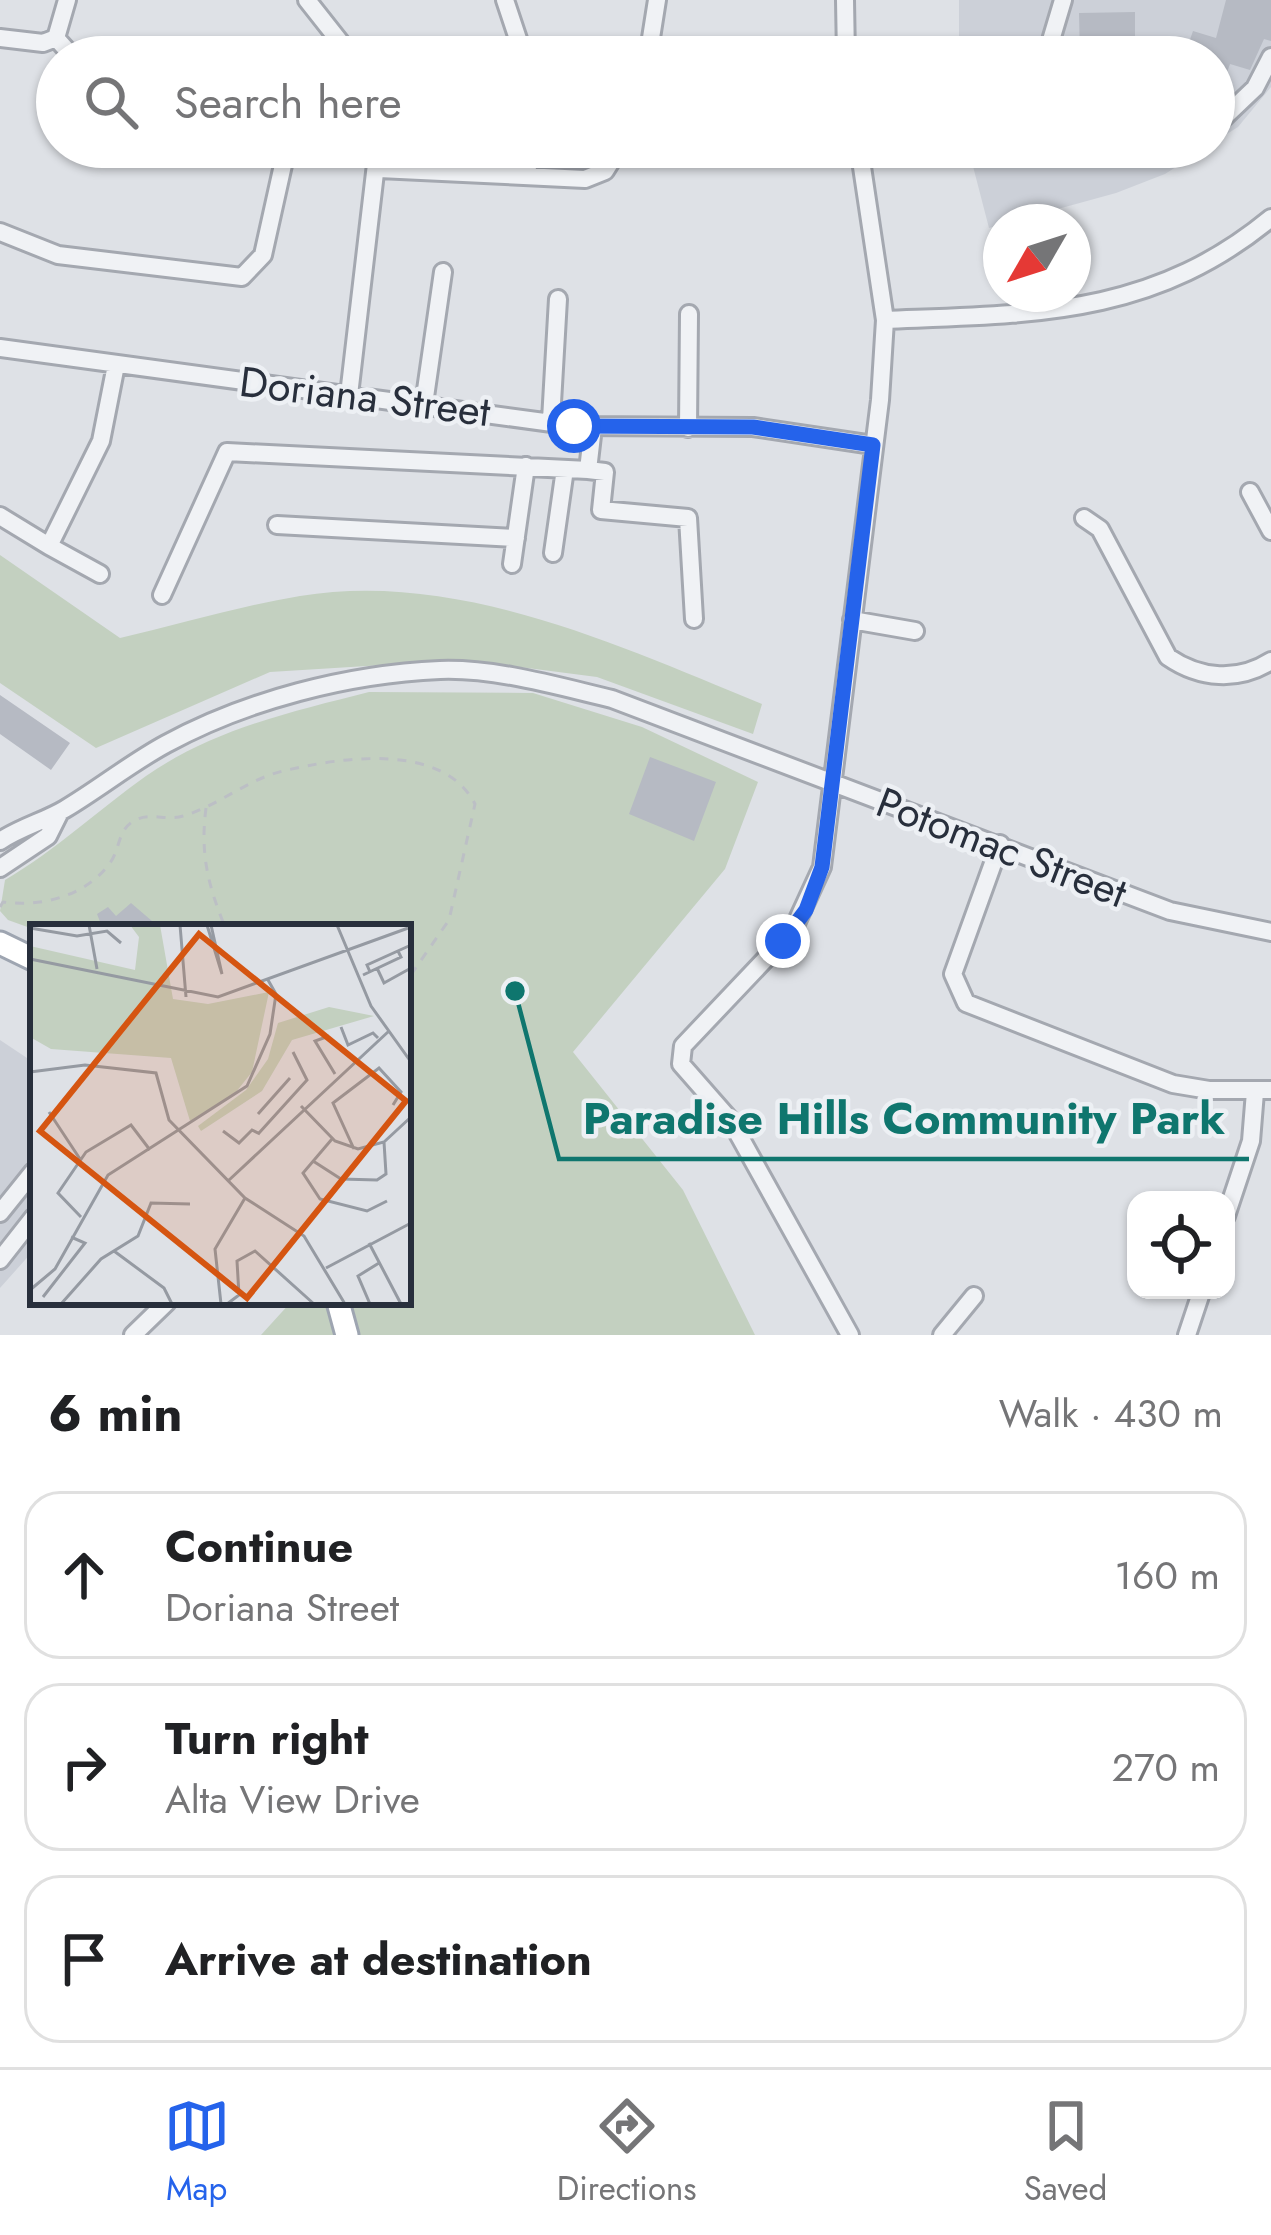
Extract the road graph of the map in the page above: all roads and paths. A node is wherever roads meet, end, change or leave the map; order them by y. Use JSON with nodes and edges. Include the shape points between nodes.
{"nodes":[{"id":1,"x":68,"y":0,"type":"edge"},
{"id":2,"x":308,"y":0,"type":"edge"},
{"id":3,"x":505,"y":0,"type":"edge"},
{"id":4,"x":657,"y":0,"type":"edge"},
{"id":5,"x":845,"y":0,"type":"edge"},
{"id":6,"x":1064,"y":0,"type":"edge"},
{"id":7,"x":57,"y":36,"type":"edge"},
{"id":8,"x":334,"y":36,"type":"edge"},
{"id":9,"x":517,"y":36,"type":"edge"},
{"id":10,"x":651,"y":36,"type":"edge"},
{"id":11,"x":846,"y":36,"type":"edge"},
{"id":12,"x":1053,"y":36,"type":"edge"},
{"id":13,"x":0,"y":38,"type":"edge"},
{"id":14,"x":36,"y":42,"type":"edge"},
{"id":15,"x":1271,"y":57,"type":"edge"},
{"id":16,"x":1235,"y":107,"type":"edge"},
{"id":17,"x":282,"y":168,"type":"edge"},
{"id":18,"x":528,"y":168,"type":"edge"},
{"id":19,"x":607,"y":168,"type":"edge"},
{"id":20,"x":862,"y":168,"type":"edge"},
{"id":21,"x":379,"y":169,"type":"joint"},
{"id":22,"x":527,"y":176,"type":"junction"},
{"id":23,"x":1271,"y":218,"type":"edge"},
{"id":24,"x":0,"y":232,"type":"edge"},
{"id":25,"x":442,"y":272,"type":"dead end"},
{"id":26,"x":558,"y":299,"type":"dead end"},
{"id":27,"x":689,"y":314,"type":"dead end"},
{"id":28,"x":885,"y":320,"type":"junction"},
{"id":29,"x":0,"y":348,"type":"edge"},
{"id":30,"x":116,"y":365,"type":"junction"},
{"id":31,"x":349,"y":394,"type":"junction"},
{"id":32,"x":424,"y":404,"type":"junction"},
{"id":33,"x":551,"y":420,"type":"junction"},
{"id":34,"x":593,"y":427,"type":"junction"},
{"id":35,"x":688,"y":428,"type":"junction"},
{"id":36,"x":873,"y":445,"type":"junction"},
{"id":37,"x":526,"y":466,"type":"junction"},
{"id":38,"x":565,"y":469,"type":"junction"},
{"id":39,"x":588,"y":470,"type":"junction"},
{"id":40,"x":1250,"y":492,"type":"dead end"},
{"id":41,"x":0,"y":516,"type":"edge"},
{"id":42,"x":1084,"y":518,"type":"dead end"},
{"id":43,"x":277,"y":525,"type":"dead end"},
{"id":44,"x":1271,"y":531,"type":"edge"},
{"id":45,"x":516,"y":538,"type":"junction"},
{"id":46,"x":49,"y":546,"type":"junction"},
{"id":47,"x":553,"y":553,"type":"dead end"},
{"id":48,"x":512,"y":564,"type":"dead end"},
{"id":49,"x":100,"y":574,"type":"dead end"},
{"id":50,"x":162,"y":595,"type":"dead end"},
{"id":51,"x":694,"y":620,"type":"dead end"},
{"id":52,"x":852,"y":620,"type":"junction"},
{"id":53,"x":915,"y":631,"type":"dead end"},
{"id":54,"x":1271,"y":662,"type":"edge"},
{"id":55,"x":829,"y":783,"type":"junction"},
{"id":56,"x":206,"y":806,"type":"junction"},
{"id":57,"x":60,"y":812,"type":"junction"},
{"id":58,"x":0,"y":841,"type":"edge"},
{"id":59,"x":1000,"y":844,"type":"junction"},
{"id":60,"x":0,"y":868,"type":"edge"},
{"id":61,"x":0,"y":907,"type":"edge"},
{"id":62,"x":224,"y":924,"type":"edge"},
{"id":63,"x":1271,"y":932,"type":"edge"},
{"id":64,"x":0,"y":943,"type":"edge"},
{"id":65,"x":30,"y":958,"type":"edge"},
{"id":66,"x":411,"y":975,"type":"edge"},
{"id":67,"x":1263,"y":1091,"type":"edge"},
{"id":68,"x":30,"y":1176,"type":"edge"},
{"id":69,"x":1234,"y":1191,"type":"edge"},
{"id":70,"x":0,"y":1214,"type":"edge"},
{"id":71,"x":30,"y":1222,"type":"edge"},
{"id":72,"x":0,"y":1260,"type":"edge"},
{"id":73,"x":974,"y":1296,"type":"dead end"},
{"id":74,"x":1199,"y":1299,"type":"edge"},
{"id":75,"x":164,"y":1305,"type":"edge"},
{"id":76,"x":339,"y":1305,"type":"edge"},
{"id":77,"x":133,"y":1335,"type":"edge"},
{"id":78,"x":347,"y":1335,"type":"edge"},
{"id":79,"x":850,"y":1335,"type":"edge"},
{"id":80,"x":942,"y":1335,"type":"edge"},
{"id":81,"x":1187,"y":1335,"type":"edge"}],
"edges":[{"from":1,"to":7,"type":"street"},
{"from":2,"to":8,"type":"street"},
{"from":3,"to":9,"type":"street"},
{"from":4,"to":10,"type":"street"},
{"from":5,"to":11,"type":"street"},
{"from":6,"to":12,"type":"street"},
{"from":13,"to":14,"type":"street"},
{"from":15,"to":16,"type":"street"},
{"from":17,"to":24,"type":"street","via":[[263,255],[242,277],[58,255]]},
{"from":18,"to":22,"type":"street"},
{"from":19,"to":22,"type":"street","via":[[585,179]]},
{"from":20,"to":28,"type":"street"},
{"from":21,"to":22,"type":"street"},
{"from":21,"to":31,"type":"street"},
{"from":23,"to":28,"type":"street","via":[[1205,265],[1114,301],[1043,313]]},
{"from":25,"to":32,"type":"street"},
{"from":26,"to":33,"type":"street"},
{"from":27,"to":35,"type":"street"},
{"from":28,"to":36,"type":"street"},
{"from":29,"to":30,"type":"street","name":"Doriana Street"},
{"from":30,"to":31,"type":"street","name":"Doriana Street"},
{"from":30,"to":46,"type":"street","via":[[101,441]]},
{"from":31,"to":32,"type":"street","name":"Doriana Street"},
{"from":32,"to":33,"type":"street","name":"Doriana Street"},
{"from":33,"to":34,"type":"street","name":"Doriana Street"},
{"from":34,"to":35,"type":"street","name":"Doriana Street"},
{"from":34,"to":39,"type":"street"},
{"from":35,"to":36,"type":"street","name":"Doriana Street","via":[[753,427]]},
{"from":36,"to":52,"type":"street"},
{"from":37,"to":38,"type":"street"},
{"from":37,"to":45,"type":"street"},
{"from":37,"to":50,"type":"street","via":[[227,452]]},
{"from":38,"to":39,"type":"street"},
{"from":38,"to":47,"type":"street"},
{"from":39,"to":51,"type":"street","via":[[605,472],[601,510],[688,518]]},
{"from":40,"to":44,"type":"street"},
{"from":41,"to":46,"type":"street"},
{"from":42,"to":54,"type":"street","via":[[1100,529],[1168,657],[1224,676]]},
{"from":43,"to":45,"type":"street"},
{"from":45,"to":48,"type":"street"},
{"from":46,"to":49,"type":"street"},
{"from":52,"to":53,"type":"street"},
{"from":52,"to":55,"type":"street"},
{"from":55,"to":57,"type":"street","name":"Potomac Street","via":[[612,699],[442,670],[337,684],[220,719]]},
{"from":55,"to":59,"type":"street","name":"Potomac Street"},
{"from":55,"to":79,"type":"street","via":[[822,867],[801,919],[691,1038],[681,1064],[731,1120]]},
{"from":56,"to":61,"type":"path","via":[[173,819],[140,818],[123,829],[110,864],[93,879],[47,904]]},
{"from":56,"to":62,"type":"path","via":[[204,864]]},
{"from":56,"to":66,"type":"path","via":[[281,771],[392,758],[452,774],[476,804],[449,920]]},
{"from":57,"to":58,"type":"street","name":"Potomac Street"},
{"from":57,"to":60,"type":"street","name":"Potomac Street","via":[[48,836]]},
{"from":59,"to":63,"type":"street","name":"Potomac Street","via":[[1199,922]]},
{"from":59,"to":67,"type":"street","via":[[953,974],[960,998],[1173,1084]]},
{"from":64,"to":65,"type":"main road"},
{"from":67,"to":69,"type":"street"},
{"from":68,"to":70,"type":"street"},
{"from":71,"to":72,"type":"street"},
{"from":73,"to":80,"type":"street"},
{"from":74,"to":81,"type":"street"},
{"from":75,"to":77,"type":"street"},
{"from":76,"to":78,"type":"main road"}]}
